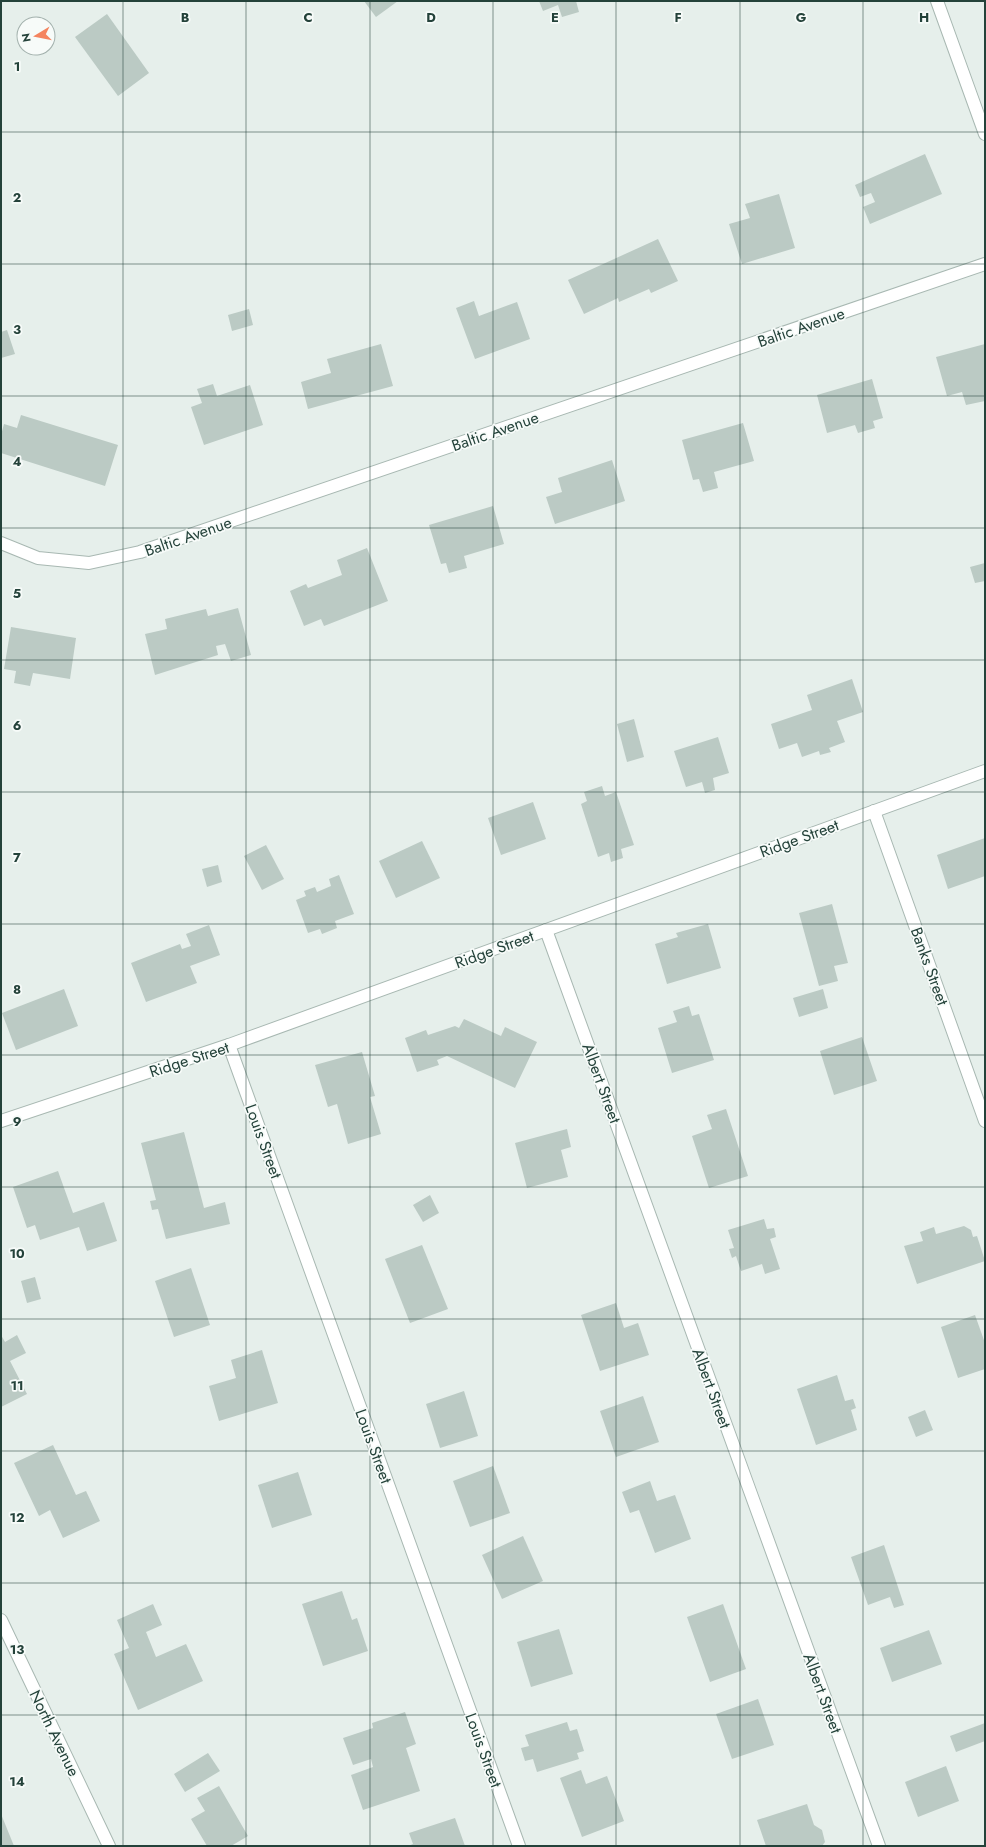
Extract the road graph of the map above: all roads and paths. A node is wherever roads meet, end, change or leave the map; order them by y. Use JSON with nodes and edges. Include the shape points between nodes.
{"nodes":[{"id":1,"x":937,"y":1,"type":"edge"},
{"id":2,"x":985,"y":134,"type":"edge"},
{"id":3,"x":985,"y":264,"type":"edge"},
{"id":4,"x":1,"y":543,"type":"edge"},
{"id":5,"x":985,"y":771,"type":"edge"},
{"id":6,"x":874,"y":811,"type":"junction"},
{"id":7,"x":546,"y":930,"type":"junction"},
{"id":8,"x":229,"y":1045,"type":"junction"},
{"id":9,"x":1,"y":1121,"type":"edge"},
{"id":10,"x":985,"y":1121,"type":"edge"},
{"id":11,"x":1,"y":1620,"type":"edge"},
{"id":12,"x":109,"y":1846,"type":"edge"},
{"id":13,"x":519,"y":1846,"type":"edge"},
{"id":14,"x":879,"y":1846,"type":"edge"}],
"edges":[{"from":1,"to":2,"type":"street"},
{"from":3,"to":4,"type":"street","name":"Baltic Avenue","via":[[140,552],[89,563],[38,558]]},
{"from":5,"to":6,"type":"street","name":"Ridge Street"},
{"from":6,"to":7,"type":"street","name":"Ridge Street"},
{"from":6,"to":10,"type":"street","name":"Banks Street"},
{"from":7,"to":8,"type":"street","name":"Ridge Street"},
{"from":7,"to":14,"type":"street","name":"Albert Street"},
{"from":8,"to":9,"type":"street","name":"Ridge Street"},
{"from":8,"to":13,"type":"street","name":"Louis Street"},
{"from":11,"to":12,"type":"street","name":"North Avenue"}]}
